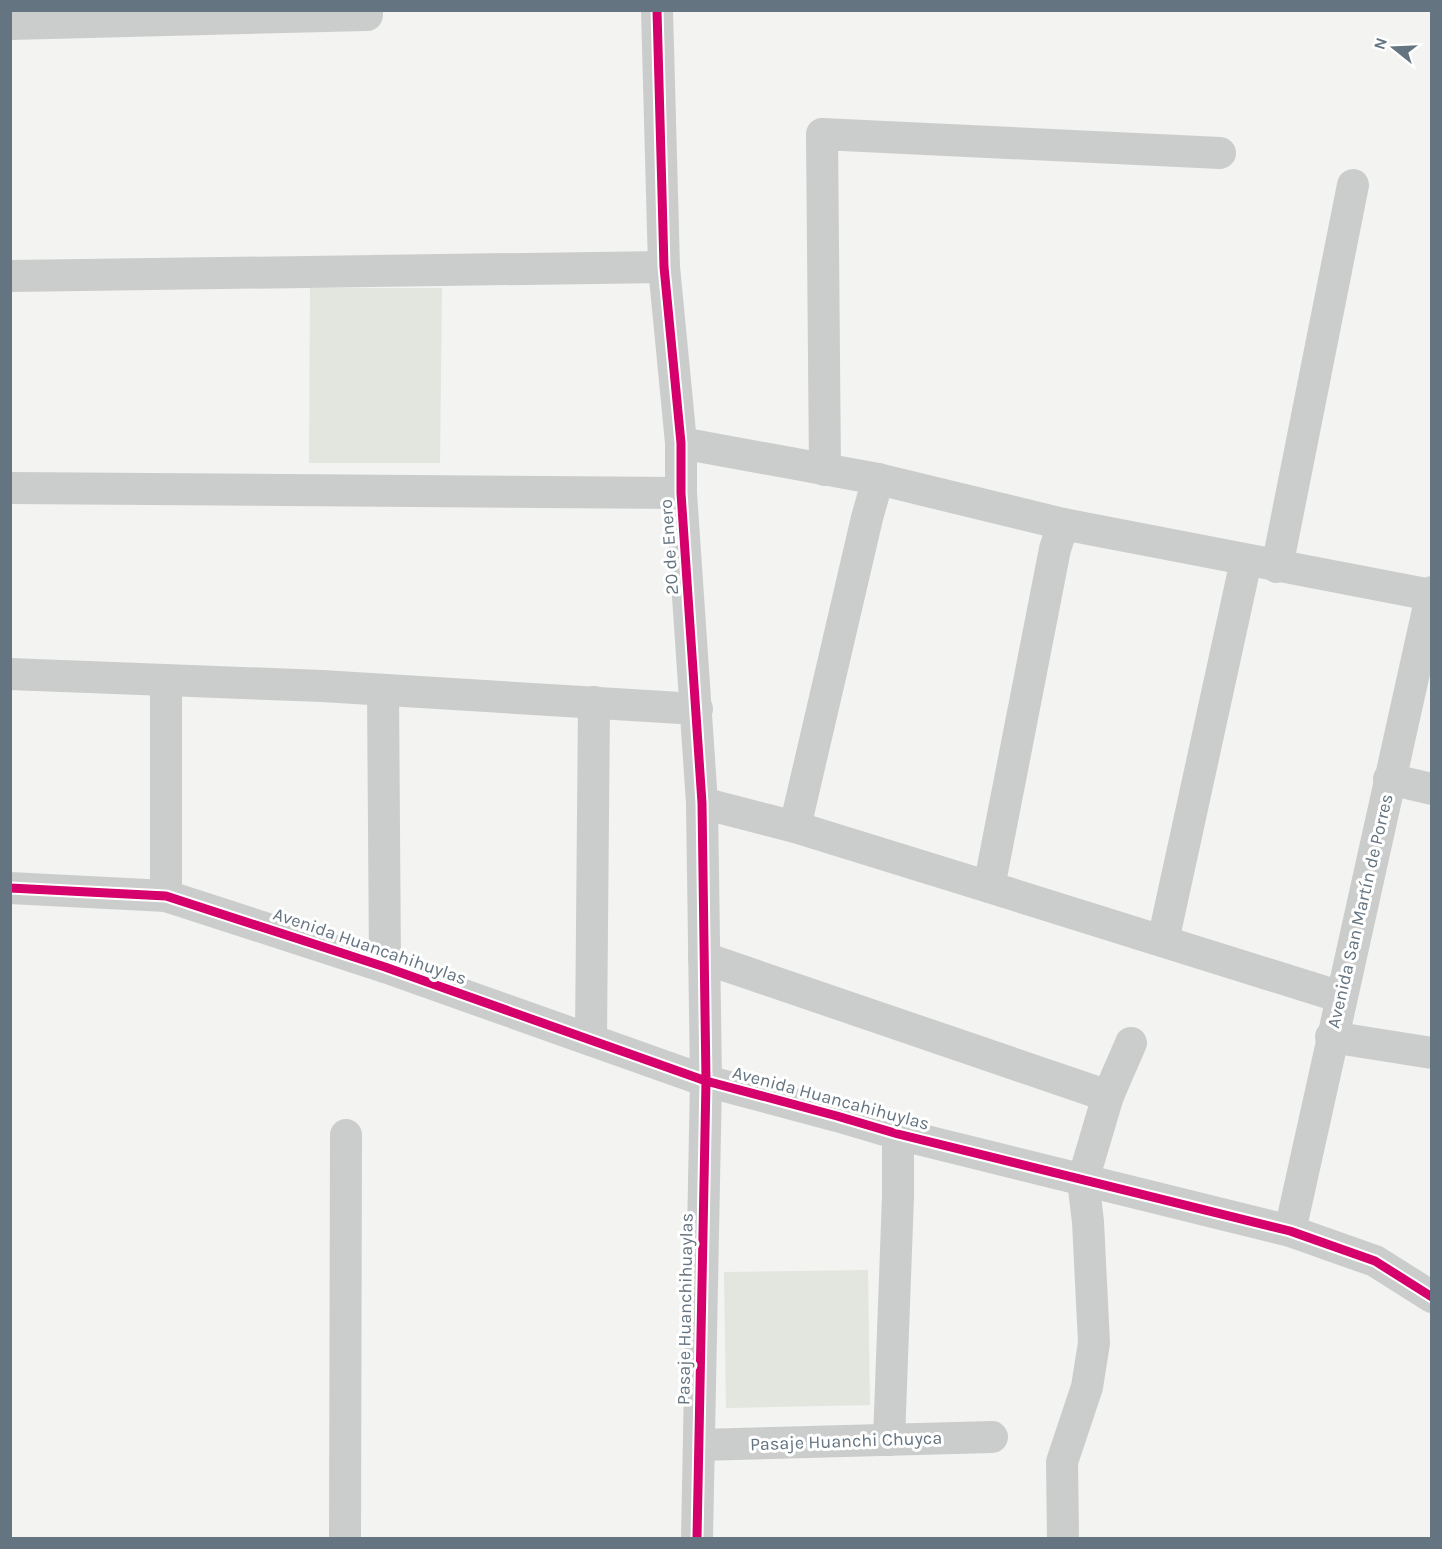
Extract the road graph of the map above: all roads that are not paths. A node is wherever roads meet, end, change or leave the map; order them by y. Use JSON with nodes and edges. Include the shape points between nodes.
{"nodes":[{"id":1,"x":367,"y":10,"type":"edge"},
{"id":2,"x":657,"y":10,"type":"edge"},
{"id":3,"x":10,"y":24,"type":"edge"},
{"id":4,"x":1220,"y":153,"type":"dead end"},
{"id":5,"x":1353,"y":185,"type":"dead end"},
{"id":6,"x":664,"y":267,"type":"junction"},
{"id":7,"x":10,"y":276,"type":"edge"},
{"id":8,"x":681,"y":443,"type":"junction"},
{"id":9,"x":825,"y":470,"type":"junction"},
{"id":10,"x":878,"y":479,"type":"junction"},
{"id":11,"x":10,"y":488,"type":"edge"},
{"id":12,"x":681,"y":493,"type":"junction"},
{"id":13,"x":1063,"y":524,"type":"junction"},
{"id":14,"x":1246,"y":561,"type":"junction"},
{"id":15,"x":1277,"y":567,"type":"junction"},
{"id":16,"x":1431,"y":594,"type":"edge"},
{"id":17,"x":10,"y":674,"type":"edge"},
{"id":18,"x":166,"y":680,"type":"junction"},
{"id":19,"x":383,"y":690,"type":"junction"},
{"id":20,"x":594,"y":702,"type":"junction"},
{"id":21,"x":697,"y":709,"type":"junction"},
{"id":22,"x":1389,"y":779,"type":"junction"},
{"id":23,"x":1431,"y":789,"type":"edge"},
{"id":24,"x":702,"y":803,"type":"junction"},
{"id":25,"x":795,"y":827,"type":"junction"},
{"id":26,"x":989,"y":887,"type":"junction"},
{"id":27,"x":10,"y":888,"type":"edge"},
{"id":28,"x":166,"y":896,"type":"junction"},
{"id":29,"x":1163,"y":941,"type":"junction"},
{"id":30,"x":704,"y":958,"type":"junction"},
{"id":31,"x":385,"y":967,"type":"junction"},
{"id":32,"x":1341,"y":998,"type":"junction"},
{"id":33,"x":1332,"y":1036,"type":"junction"},
{"id":34,"x":591,"y":1040,"type":"junction"},
{"id":35,"x":1131,"y":1043,"type":"dead end"},
{"id":36,"x":1431,"y":1053,"type":"edge"},
{"id":37,"x":706,"y":1081,"type":"junction"},
{"id":38,"x":1108,"y":1096,"type":"junction"},
{"id":39,"x":898,"y":1134,"type":"junction"},
{"id":40,"x":346,"y":1135,"type":"dead end"},
{"id":41,"x":1083,"y":1180,"type":"junction"},
{"id":42,"x":1290,"y":1231,"type":"junction"},
{"id":43,"x":1431,"y":1297,"type":"edge"},
{"id":44,"x":992,"y":1437,"type":"dead end"},
{"id":45,"x":890,"y":1440,"type":"junction"},
{"id":46,"x":699,"y":1445,"type":"junction"},
{"id":47,"x":345,"y":1539,"type":"edge"},
{"id":48,"x":698,"y":1539,"type":"edge"},
{"id":49,"x":1064,"y":1539,"type":"edge"}],
"edges":[{"from":1,"to":3,"type":"street","via":[[367,15]]},
{"from":2,"to":6,"type":"street","name":"20 de Enero"},
{"from":4,"to":9,"type":"street","via":[[822,134]]},
{"from":5,"to":15,"type":"street"},
{"from":6,"to":7,"type":"street"},
{"from":6,"to":8,"type":"street","name":"20 de Enero"},
{"from":8,"to":9,"type":"street"},
{"from":8,"to":12,"type":"street","name":"20 de Enero"},
{"from":9,"to":10,"type":"street"},
{"from":10,"to":13,"type":"street"},
{"from":10,"to":25,"type":"street"},
{"from":11,"to":12,"type":"street"},
{"from":12,"to":21,"type":"street","name":"20 de Enero"},
{"from":13,"to":14,"type":"street"},
{"from":13,"to":26,"type":"street"},
{"from":14,"to":15,"type":"street"},
{"from":14,"to":29,"type":"street"},
{"from":15,"to":16,"type":"street"},
{"from":16,"to":22,"type":"street","name":"Avenida San Martín de Porres"},
{"from":17,"to":18,"type":"street"},
{"from":18,"to":19,"type":"street"},
{"from":18,"to":28,"type":"street"},
{"from":19,"to":20,"type":"street"},
{"from":19,"to":31,"type":"street"},
{"from":20,"to":21,"type":"street"},
{"from":20,"to":34,"type":"street"},
{"from":21,"to":24,"type":"street","name":"20 de Enero"},
{"from":22,"to":23,"type":"street"},
{"from":22,"to":32,"type":"street","name":"Avenida San Martín de Porres"},
{"from":24,"to":25,"type":"street"},
{"from":24,"to":30,"type":"street","name":"20 de Enero"},
{"from":25,"to":26,"type":"street"},
{"from":26,"to":29,"type":"street"},
{"from":27,"to":28,"type":"street","name":"Avenida Huancahihuylas"},
{"from":28,"to":31,"type":"street","name":"Avenida Huancahihuylas"},
{"from":29,"to":32,"type":"street"},
{"from":30,"to":37,"type":"street","name":"20 de Enero"},
{"from":30,"to":38,"type":"street"},
{"from":31,"to":34,"type":"street","name":"Avenida Huancahihuylas"},
{"from":32,"to":33,"type":"street","name":"Avenida San Martín de Porres"},
{"from":33,"to":36,"type":"street"},
{"from":33,"to":42,"type":"street","name":"Avenida San Martín de Porres"},
{"from":34,"to":37,"type":"street","name":"Avenida Huancahihuylas"},
{"from":35,"to":38,"type":"street"},
{"from":37,"to":39,"type":"street","name":"Avenida Huancahihuylas"},
{"from":37,"to":46,"type":"street","name":"Pasaje Huanchihuaylas"},
{"from":38,"to":41,"type":"street"},
{"from":39,"to":41,"type":"street","name":"Avenida Huancahihuylas"},
{"from":39,"to":45,"type":"street"},
{"from":40,"to":47,"type":"street"},
{"from":41,"to":42,"type":"street","name":"Avenida Huancahihuylas"},
{"from":41,"to":49,"type":"street","via":[[1094,1343],[1087,1387],[1062,1462]]},
{"from":42,"to":43,"type":"street","name":"Avenida Huancahihuylas","via":[[1375,1261]]},
{"from":44,"to":45,"type":"street","name":"Pasaje Huanchi Chuyca"},
{"from":45,"to":46,"type":"street","name":"Pasaje Huanchi Chuyca"},
{"from":46,"to":48,"type":"street","name":"Pasaje Huanchihuaylas"}]}
